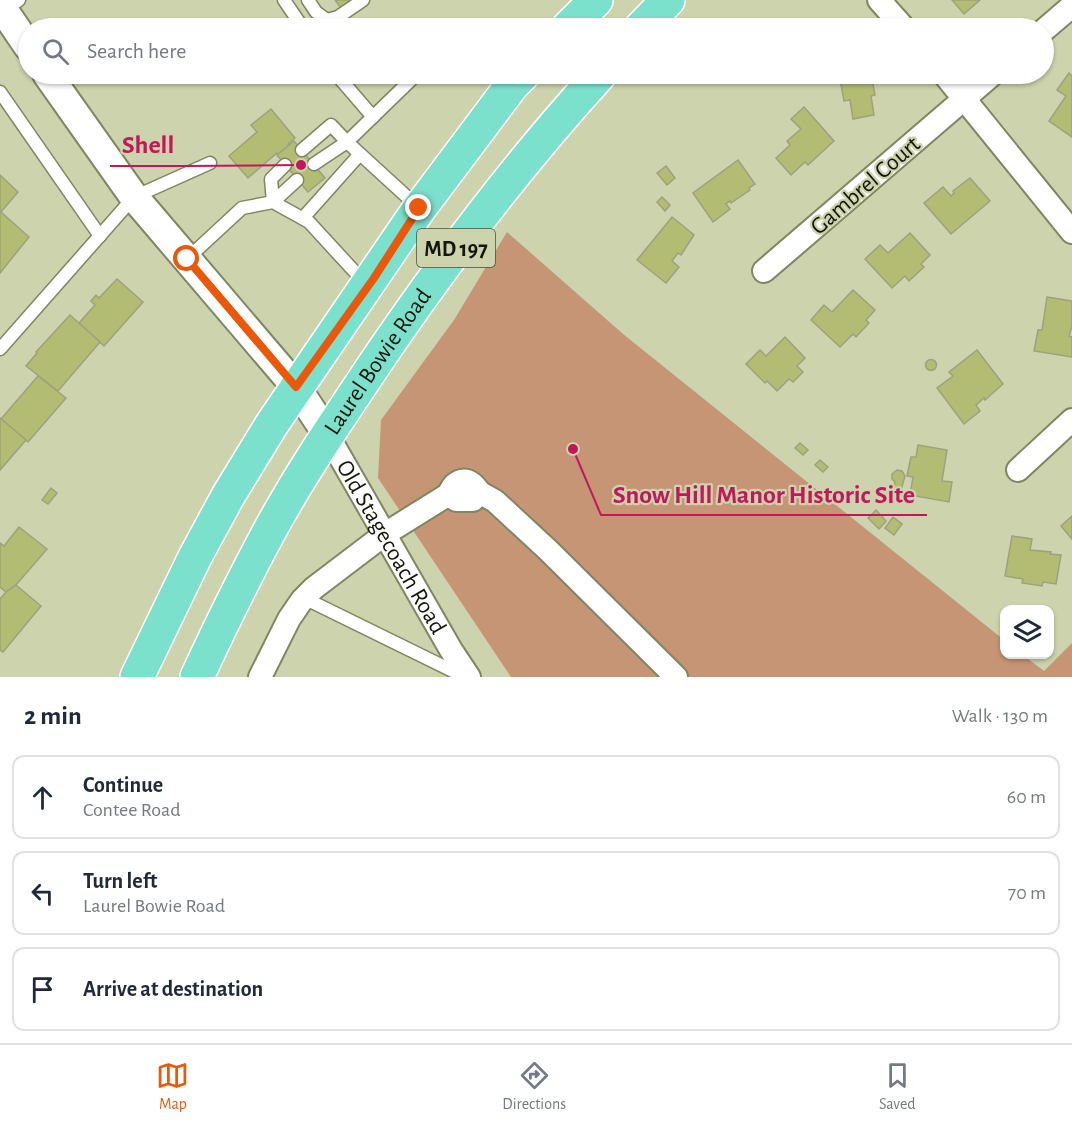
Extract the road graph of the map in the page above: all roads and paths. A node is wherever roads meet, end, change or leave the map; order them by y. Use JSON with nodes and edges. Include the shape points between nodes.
{"nodes":[{"id":1,"x":284,"y":0,"type":"edge"},
{"id":2,"x":308,"y":0,"type":"edge"},
{"id":3,"x":363,"y":0,"type":"edge"},
{"id":4,"x":596,"y":0,"type":"edge"},
{"id":5,"x":668,"y":0,"type":"edge"},
{"id":6,"x":879,"y":0,"type":"edge"},
{"id":7,"x":7,"y":5,"type":"edge"},
{"id":8,"x":1072,"y":6,"type":"edge"},
{"id":9,"x":296,"y":18,"type":"edge"},
{"id":10,"x":324,"y":18,"type":"edge"},
{"id":11,"x":334,"y":18,"type":"edge"},
{"id":12,"x":578,"y":18,"type":"edge"},
{"id":13,"x":651,"y":18,"type":"edge"},
{"id":14,"x":895,"y":18,"type":"edge"},
{"id":15,"x":1054,"y":21,"type":"edge"},
{"id":16,"x":18,"y":26,"type":"edge"},
{"id":17,"x":54,"y":84,"type":"edge"},
{"id":18,"x":345,"y":84,"type":"edge"},
{"id":19,"x":407,"y":84,"type":"edge"},
{"id":20,"x":507,"y":84,"type":"edge"},
{"id":21,"x":591,"y":84,"type":"edge"},
{"id":22,"x":953,"y":84,"type":"edge"},
{"id":23,"x":981,"y":84,"type":"edge"},
{"id":24,"x":0,"y":92,"type":"edge"},
{"id":25,"x":965,"y":98,"type":"junction"},
{"id":26,"x":373,"y":117,"type":"junction"},
{"id":27,"x":347,"y":142,"type":"junction"},
{"id":28,"x":302,"y":150,"type":"dead end"},
{"id":29,"x":360,"y":154,"type":"junction"},
{"id":30,"x":210,"y":163,"type":"dead end"},
{"id":31,"x":314,"y":164,"type":"dead end"},
{"id":32,"x":285,"y":165,"type":"dead end"},
{"id":33,"x":297,"y":180,"type":"dead end"},
{"id":34,"x":134,"y":197,"type":"junction"},
{"id":35,"x":273,"y":202,"type":"junction"},
{"id":36,"x":419,"y":208,"type":"junction"},
{"id":37,"x":303,"y":218,"type":"junction"},
{"id":38,"x":1072,"y":232,"type":"edge"},
{"id":39,"x":100,"y":236,"type":"junction"},
{"id":40,"x":187,"y":259,"type":"junction"},
{"id":41,"x":764,"y":272,"type":"dead end"},
{"id":42,"x":368,"y":286,"type":"junction"},
{"id":43,"x":0,"y":349,"type":"edge"},
{"id":44,"x":296,"y":387,"type":"junction"},
{"id":45,"x":1072,"y":420,"type":"edge"},
{"id":46,"x":327,"y":434,"type":"junction"},
{"id":47,"x":1018,"y":470,"type":"dead end"},
{"id":48,"x":385,"y":534,"type":"junction"},
{"id":49,"x":304,"y":598,"type":"junction"},
{"id":50,"x":137,"y":677,"type":"edge"},
{"id":51,"x":197,"y":677,"type":"edge"},
{"id":52,"x":260,"y":677,"type":"edge"},
{"id":53,"x":467,"y":677,"type":"edge"},
{"id":54,"x":676,"y":677,"type":"edge"}],
"edges":[{"from":1,"to":9,"type":"lane"},
{"from":2,"to":10,"type":"lane"},
{"from":3,"to":11,"type":"lane"},
{"from":4,"to":12,"type":"main road"},
{"from":5,"to":13,"type":"main road"},
{"from":6,"to":14,"type":"street"},
{"from":7,"to":16,"type":"street"},
{"from":8,"to":15,"type":"street"},
{"from":17,"to":34,"type":"street","name":"Old Stagecoach Road"},
{"from":18,"to":26,"type":"lane"},
{"from":19,"to":26,"type":"lane"},
{"from":20,"to":36,"type":"main road","name":"Laurel Bowie Road","number":"MD 197"},
{"from":21,"to":46,"type":"main road","name":"Laurel Bowie Road","number":"MD 197","via":[[459,243]]},
{"from":22,"to":25,"type":"street"},
{"from":23,"to":25,"type":"street","name":"Gambrel Court"},
{"from":24,"to":39,"type":"lane"},
{"from":25,"to":38,"type":"street"},
{"from":25,"to":41,"type":"street","name":"Gambrel Court"},
{"from":26,"to":27,"type":"lane"},
{"from":27,"to":28,"type":"lane","via":[[331,125]]},
{"from":27,"to":29,"type":"lane"},
{"from":27,"to":31,"type":"lane"},
{"from":29,"to":36,"type":"lane"},
{"from":29,"to":37,"type":"lane"},
{"from":30,"to":34,"type":"lane"},
{"from":32,"to":35,"type":"lane","via":[[271,179]]},
{"from":33,"to":35,"type":"lane"},
{"from":34,"to":39,"type":"lane"},
{"from":34,"to":40,"type":"street","name":"Old Stagecoach Road"},
{"from":35,"to":37,"type":"lane"},
{"from":35,"to":40,"type":"lane","via":[[242,208]]},
{"from":36,"to":42,"type":"main road","name":"Laurel Bowie Road","number":"MD 197"},
{"from":37,"to":42,"type":"lane"},
{"from":39,"to":43,"type":"lane"},
{"from":40,"to":44,"type":"street","name":"Old Stagecoach Road"},
{"from":42,"to":44,"type":"main road","name":"Laurel Bowie Road","number":"MD 197"},
{"from":44,"to":46,"type":"street","name":"Old Stagecoach Road"},
{"from":44,"to":50,"type":"main road","name":"Laurel Bowie Road","number":"MD 197","via":[[228,496]]},
{"from":45,"to":47,"type":"street"},
{"from":46,"to":48,"type":"street","name":"Old Stagecoach Road"},
{"from":46,"to":51,"type":"main road","name":"Laurel Bowie Road","number":"MD 197","via":[[271,528]]},
{"from":48,"to":49,"type":"street"},
{"from":48,"to":53,"type":"street","name":"Old Stagecoach Road"},
{"from":48,"to":54,"type":"street","via":[[449,494],[456,500],[472,500],[479,492],[495,501],[549,551]]},
{"from":49,"to":52,"type":"street"},
{"from":49,"to":53,"type":"lane"}]}
